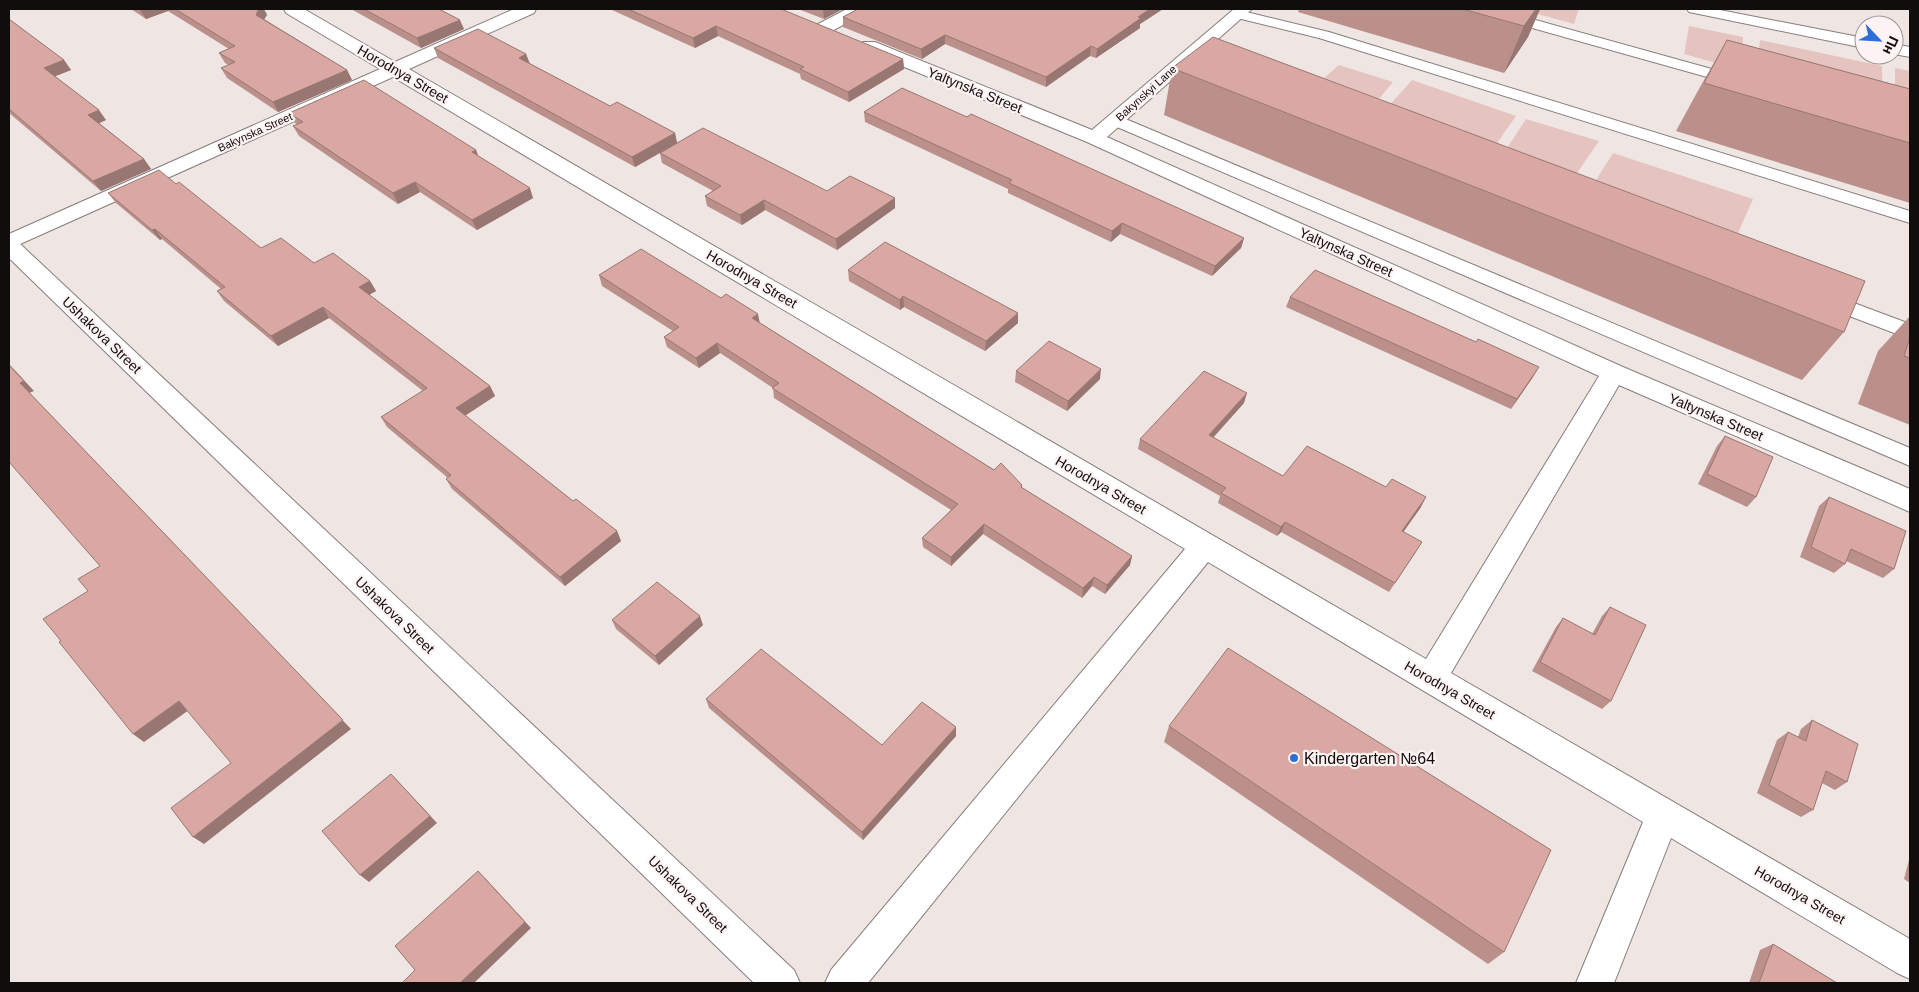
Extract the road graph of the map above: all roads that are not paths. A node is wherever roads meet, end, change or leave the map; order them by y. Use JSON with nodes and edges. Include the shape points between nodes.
{"nodes":[{"id":1,"x":292,"y":9,"type":"edge"},
{"id":2,"x":528,"y":9,"type":"edge"},
{"id":3,"x":859,"y":9,"type":"edge"},
{"id":4,"x":1480,"y":9,"type":"edge"},
{"id":5,"x":1694,"y":9,"type":"edge"},
{"id":6,"x":1241,"y":11,"type":"edge"},
{"id":7,"x":1854,"y":41,"type":"edge"},
{"id":8,"x":1184,"y":59,"type":"junction"},
{"id":9,"x":1202,"y":65,"type":"edge"},
{"id":10,"x":395,"y":69,"type":"junction"},
{"id":11,"x":1757,"y":87,"type":"edge"},
{"id":12,"x":1116,"y":120,"type":"junction"},
{"id":13,"x":1094,"y":138,"type":"junction"},
{"id":14,"x":1910,"y":216,"type":"edge"},
{"id":15,"x":9,"y":242,"type":"edge"},
{"id":16,"x":9,"y":246,"type":"edge"},
{"id":17,"x":1803,"y":290,"type":"edge"},
{"id":18,"x":1910,"y":332,"type":"edge"},
{"id":19,"x":1614,"y":373,"type":"junction"},
{"id":20,"x":1910,"y":457,"type":"edge"},
{"id":21,"x":1910,"y":501,"type":"edge"},
{"id":22,"x":1204,"y":546,"type":"junction"},
{"id":23,"x":1431,"y":678,"type":"junction"},
{"id":24,"x":1664,"y":814,"type":"junction"},
{"id":25,"x":1910,"y":960,"type":"edge"},
{"id":26,"x":781,"y":983,"type":"edge"},
{"id":27,"x":844,"y":983,"type":"edge"},
{"id":28,"x":1595,"y":983,"type":"edge"}],
"edges":[{"from":1,"to":10,"type":"street","name":"Horodnya Street"},
{"from":2,"to":10,"type":"street","name":"Bakynska Street"},
{"from":3,"to":13,"type":"street","name":"Yaltynska Street","via":[[815,24]]},
{"from":4,"to":11,"type":"lane"},
{"from":5,"to":7,"type":"lane"},
{"from":6,"to":8,"type":"street","name":"Bakynskyi Lane"},
{"from":6,"to":14,"type":"lane"},
{"from":8,"to":9,"type":"lane"},
{"from":8,"to":12,"type":"street","name":"Bakynskyi Lane"},
{"from":10,"to":15,"type":"street","name":"Bakynska Street"},
{"from":10,"to":22,"type":"street","name":"Horodnya Street"},
{"from":12,"to":13,"type":"street","name":"Bakynskyi Lane"},
{"from":12,"to":20,"type":"lane"},
{"from":13,"to":19,"type":"street","name":"Yaltynska Street"},
{"from":16,"to":26,"type":"street","name":"Ushakova Street"},
{"from":17,"to":18,"type":"lane"},
{"from":19,"to":21,"type":"street","name":"Yaltynska Street"},
{"from":19,"to":23,"type":"street"},
{"from":22,"to":23,"type":"street","name":"Horodnya Street"},
{"from":22,"to":27,"type":"street"},
{"from":23,"to":24,"type":"street","name":"Horodnya Street"},
{"from":24,"to":25,"type":"street","name":"Horodnya Street"},
{"from":24,"to":28,"type":"street"}]}
